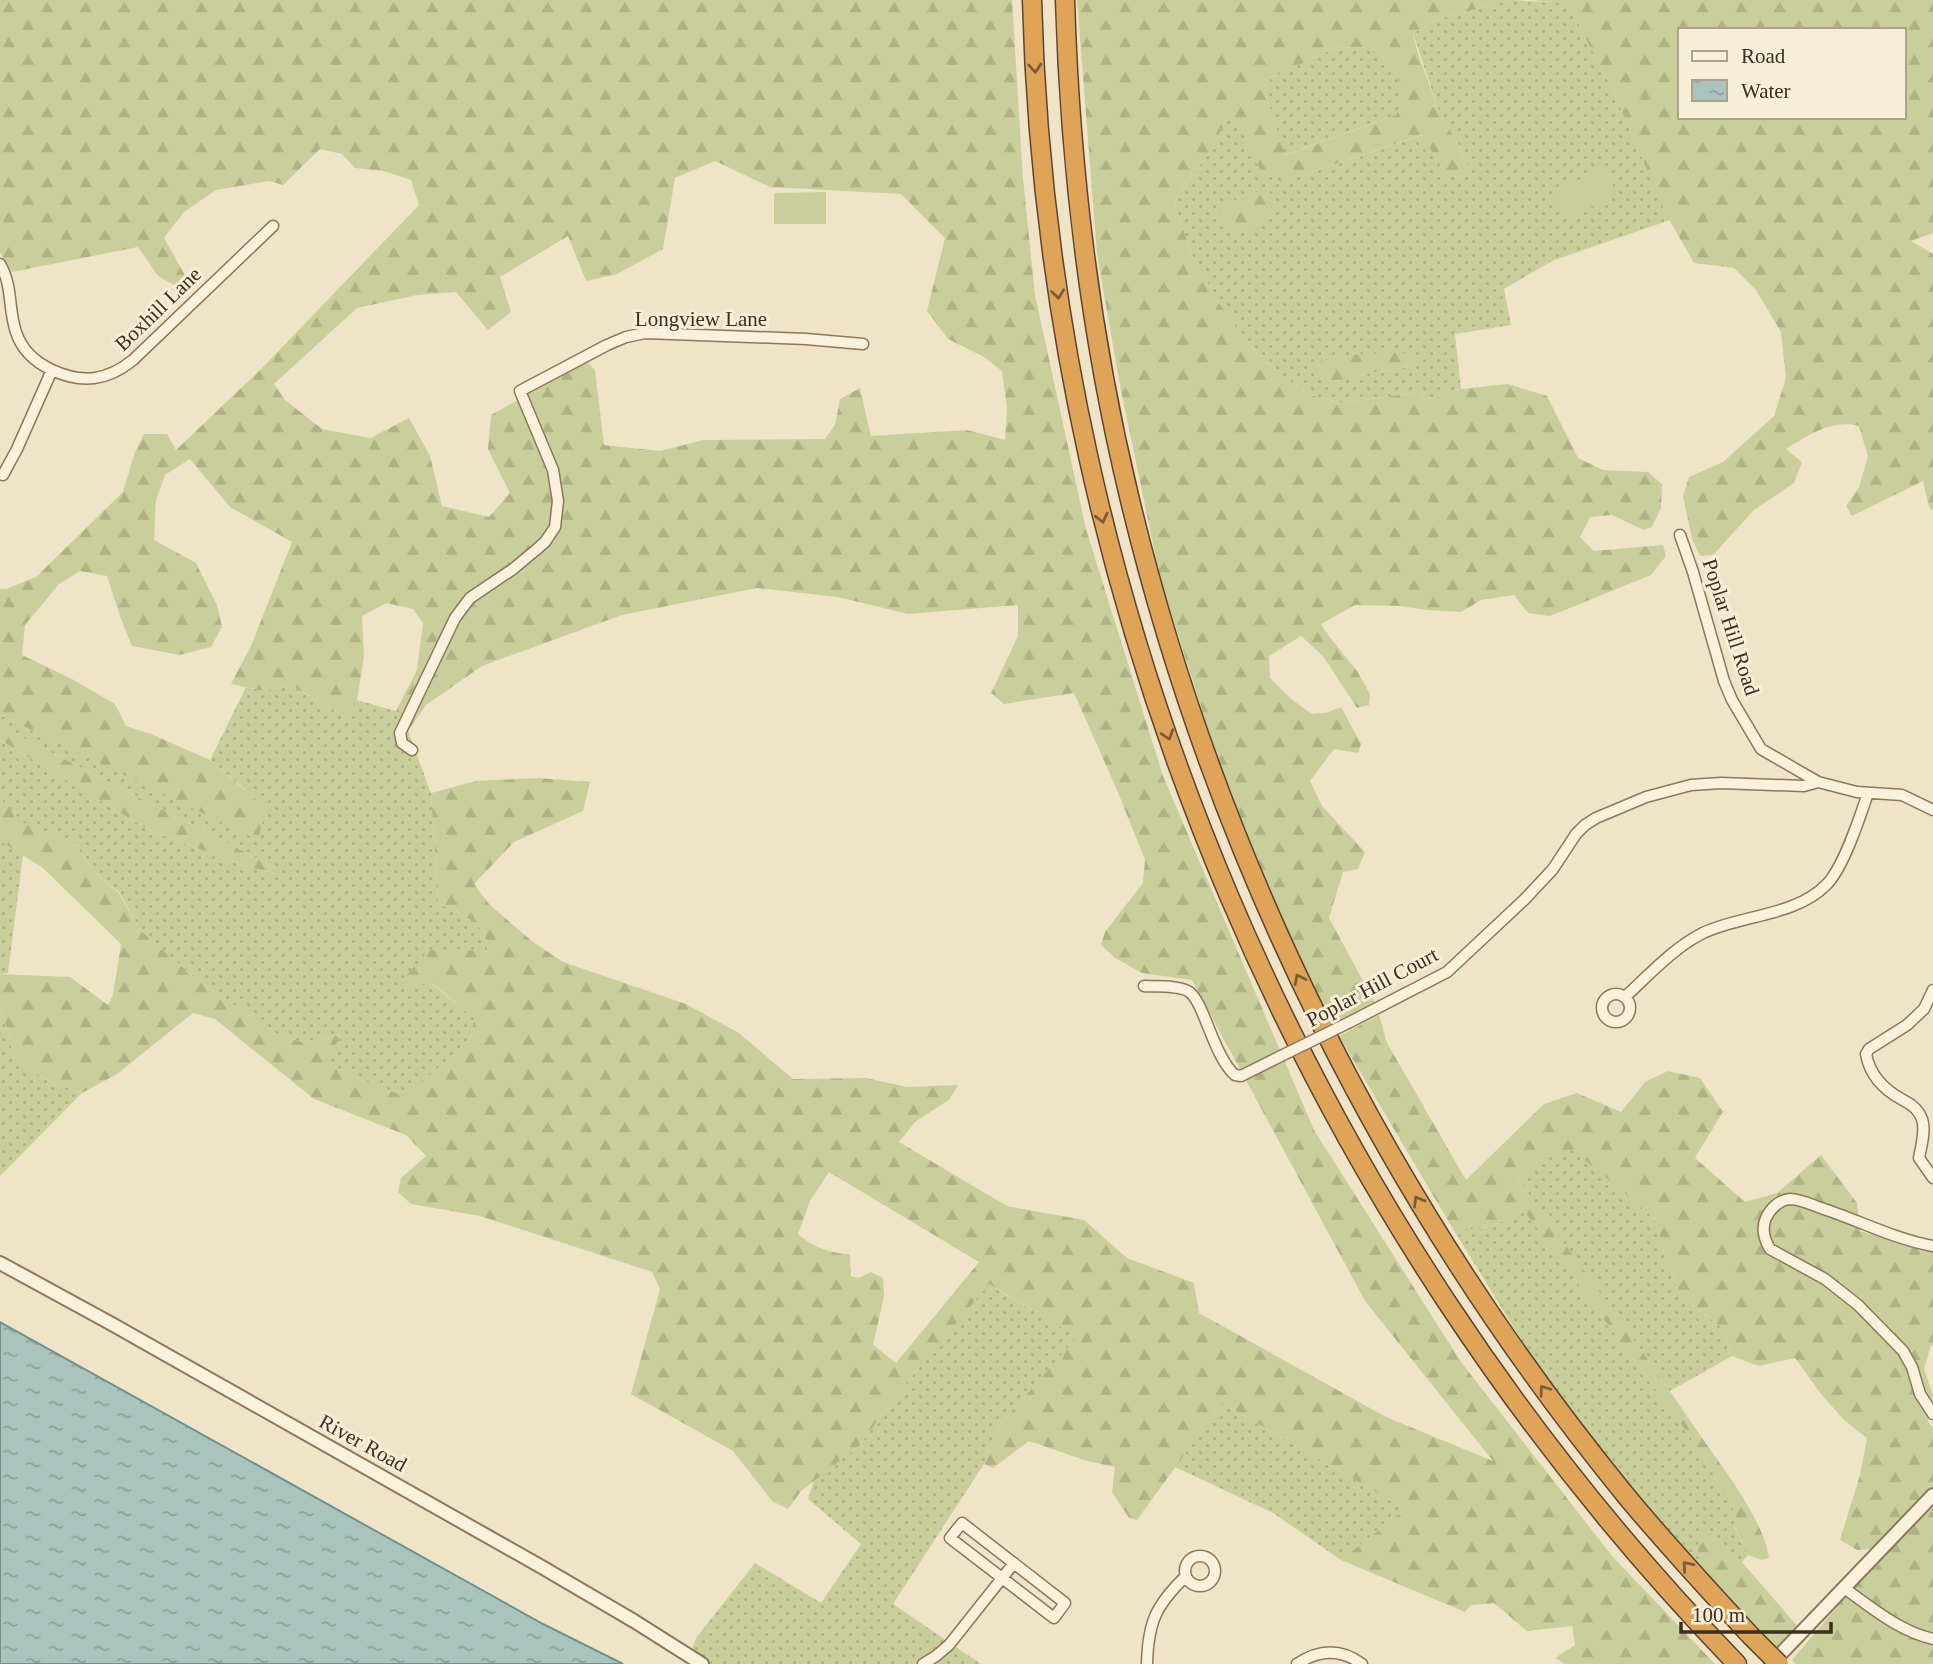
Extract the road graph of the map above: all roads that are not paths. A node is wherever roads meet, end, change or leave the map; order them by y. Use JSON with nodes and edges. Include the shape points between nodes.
{"nodes":[{"id":1,"x":1032,"y":0,"type":"edge"},
{"id":2,"x":1065,"y":0,"type":"edge"},
{"id":3,"x":272,"y":226,"type":"dead end"},
{"id":4,"x":0,"y":264,"type":"edge"},
{"id":5,"x":863,"y":344,"type":"dead end"},
{"id":6,"x":52,"y":370,"type":"junction"},
{"id":7,"x":3,"y":475,"type":"dead end"},
{"id":8,"x":1680,"y":535,"type":"dead end"},
{"id":9,"x":412,"y":750,"type":"dead end"},
{"id":10,"x":1818,"y":782,"type":"junction"},
{"id":11,"x":1868,"y":793,"type":"junction"},
{"id":12,"x":1933,"y":810,"type":"edge"},
{"id":13,"x":1144,"y":986,"type":"dead end"},
{"id":14,"x":1933,"y":990,"type":"edge"},
{"id":15,"x":1625,"y":998,"type":"dead end"},
{"id":16,"x":1933,"y":1178,"type":"edge"},
{"id":17,"x":1933,"y":1246,"type":"edge"},
{"id":18,"x":0,"y":1263,"type":"edge"},
{"id":19,"x":1933,"y":1414,"type":"edge"},
{"id":20,"x":1933,"y":1495,"type":"edge"},
{"id":21,"x":1014,"y":1563,"type":"junction"},
{"id":22,"x":1186,"y":1576,"type":"dead end"},
{"id":23,"x":1002,"y":1578,"type":"junction"},
{"id":24,"x":1844,"y":1588,"type":"junction"},
{"id":25,"x":1933,"y":1639,"type":"edge"},
{"id":26,"x":1736,"y":1662,"type":"edge"},
{"id":27,"x":702,"y":1664,"type":"edge"},
{"id":28,"x":923,"y":1664,"type":"edge"},
{"id":29,"x":1147,"y":1664,"type":"edge"},
{"id":30,"x":1297,"y":1664,"type":"edge"},
{"id":31,"x":1362,"y":1664,"type":"edge"},
{"id":32,"x":1771,"y":1664,"type":"edge"},
{"id":33,"x":1779,"y":1664,"type":"edge"}],
"edges":[{"from":1,"to":26,"type":"highway","one_way":true,"via":[[1050,238],[1091,473],[1158,705],[1234,908],[1328,1103],[1444,1298],[1603,1514]]},
{"from":33,"to":2,"type":"highway","one_way":true,"bridge":true,"via":[[1706,1588],[1615,1481],[1467,1279],[1347,1077],[1260,894],[1179,675],[1125,481],[1082,234]]},
{"from":3,"to":6,"type":"street","name":"Boxhill Lane","via":[[124,368],[88,379]]},
{"from":4,"to":6,"type":"street","name":"Boxhill Lane","via":[[20,342],[39,364]]},
{"from":5,"to":9,"type":"street","name":"Longview Lane","via":[[632,335],[520,391],[553,470],[558,501],[555,527],[537,549],[470,598],[455,618],[400,733],[402,743]]},
{"from":6,"to":7,"type":"street"},
{"from":8,"to":10,"type":"street","name":"Poplar Hill Road","via":[[1724,681],[1737,708],[1761,749]]},
{"from":10,"to":11,"type":"street","name":"Poplar Hill Road"},
{"from":10,"to":13,"type":"street","name":"Poplar Hill Court","bridge":true,"via":[[1804,786],[1691,785],[1596,818],[1576,834],[1553,869],[1525,899],[1447,972],[1241,1076],[1221,1059],[1193,995],[1181,989]]},
{"from":11,"to":12,"type":"street","name":"Poplar Hill Road","via":[[1902,795]]},
{"from":11,"to":15,"type":"street","via":[[1827,885],[1801,902],[1705,932],[1679,948]]},
{"from":14,"to":16,"type":"street","via":[[1924,1009],[1866,1054],[1875,1079],[1919,1112],[1924,1125],[1919,1158]]},
{"from":17,"to":19,"type":"street","via":[[1791,1199],[1777,1204],[1764,1224],[1770,1249],[1825,1279],[1903,1351]]},
{"from":18,"to":27,"type":"street","name":"River Road","via":[[400,1486]]},
{"from":20,"to":24,"type":"street"},
{"from":21,"to":23,"type":"street"},
{"from":21,"to":23,"type":"street","via":[[1065,1603],[1054,1618]]},
{"from":21,"to":23,"type":"street","via":[[962,1523],[950,1538]]},
{"from":22,"to":29,"type":"street","via":[[1156,1613]]},
{"from":23,"to":28,"type":"street","via":[[949,1645]]},
{"from":24,"to":25,"type":"street","via":[[1896,1625]]},
{"from":24,"to":32,"type":"street"},
{"from":30,"to":31,"type":"street","via":[[1332,1652]]}]}
